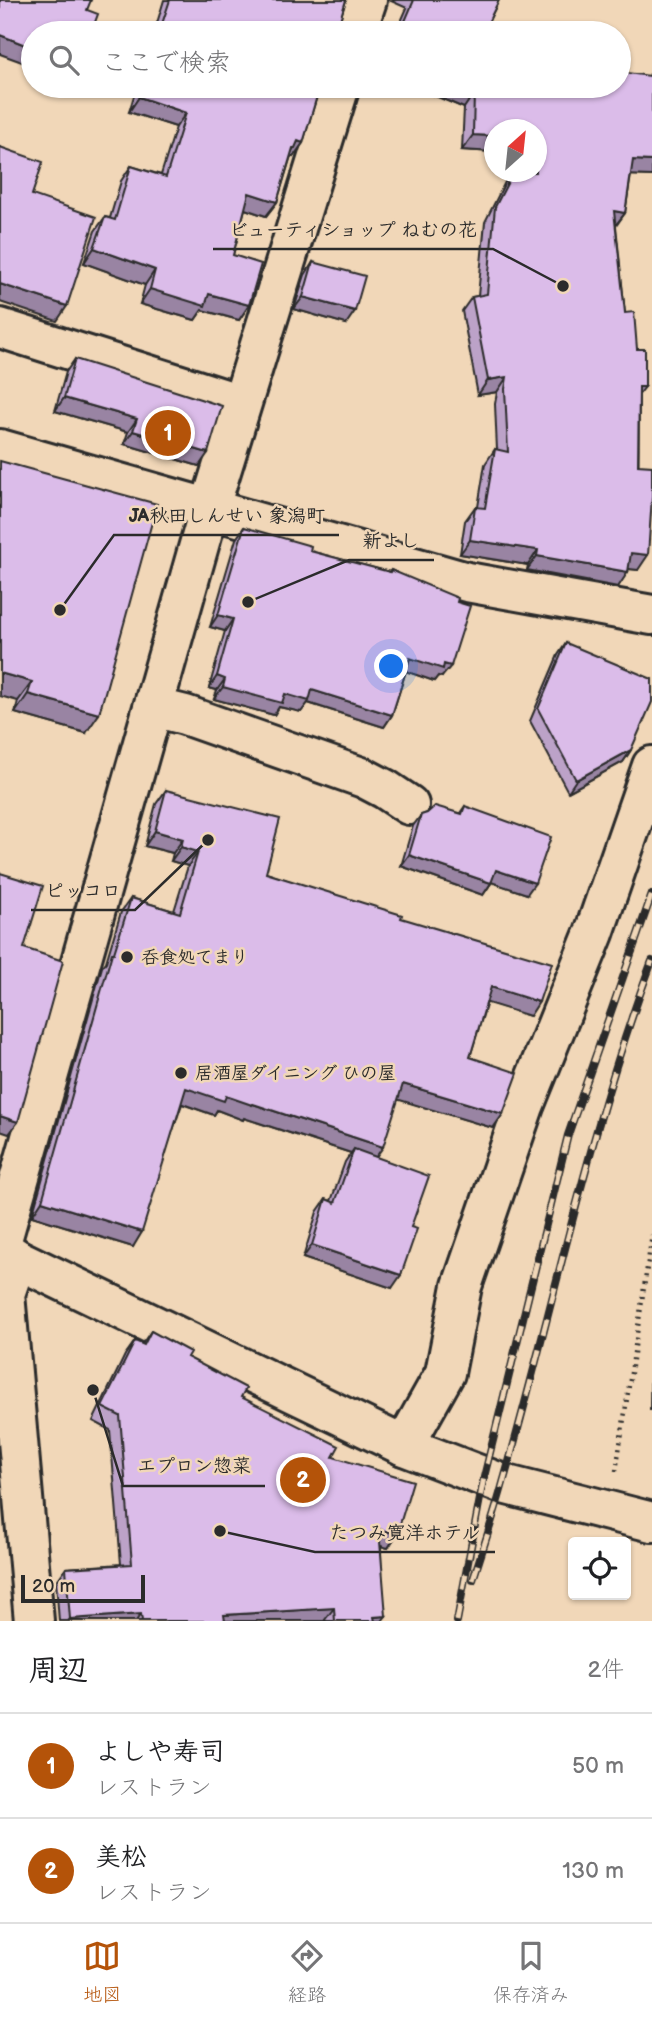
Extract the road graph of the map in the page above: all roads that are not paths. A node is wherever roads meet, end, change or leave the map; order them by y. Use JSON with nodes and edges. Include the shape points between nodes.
{"nodes":[{"id":1,"x":367,"y":0,"type":"edge"},
{"id":2,"x":360,"y":21,"type":"edge"},
{"id":3,"x":336,"y":98,"type":"edge"},
{"id":4,"x":0,"y":328,"type":"edge"},
{"id":5,"x":242,"y":404,"type":"junction"},
{"id":6,"x":0,"y":449,"type":"edge"},
{"id":7,"x":209,"y":510,"type":"junction"},
{"id":8,"x":652,"y":615,"type":"edge"},
{"id":9,"x":153,"y":707,"type":"junction"},
{"id":10,"x":652,"y":766,"type":"edge"},
{"id":11,"x":409,"y":805,"type":"dead end"},
{"id":12,"x":6,"y":1251,"type":"edge"},
{"id":13,"x":404,"y":1446,"type":"junction"},
{"id":14,"x":652,"y":1522,"type":"edge"},
{"id":15,"x":34,"y":1621,"type":"edge"}],
"edges":[{"from":1,"to":2,"type":"street"},
{"from":3,"to":5,"type":"street"},
{"from":4,"to":5,"type":"street"},
{"from":5,"to":7,"type":"street"},
{"from":6,"to":7,"type":"street"},
{"from":7,"to":8,"type":"street","via":[[467,582]]},
{"from":7,"to":9,"type":"street"},
{"from":9,"to":11,"type":"street","via":[[364,778]]},
{"from":9,"to":12,"type":"street"},
{"from":10,"to":13,"type":"street","via":[[475,1247],[462,1286],[445,1373]]},
{"from":12,"to":13,"type":"street"},
{"from":12,"to":15,"type":"street","via":[[5,1294]]},
{"from":13,"to":14,"type":"street","via":[[503,1484]]}]}
